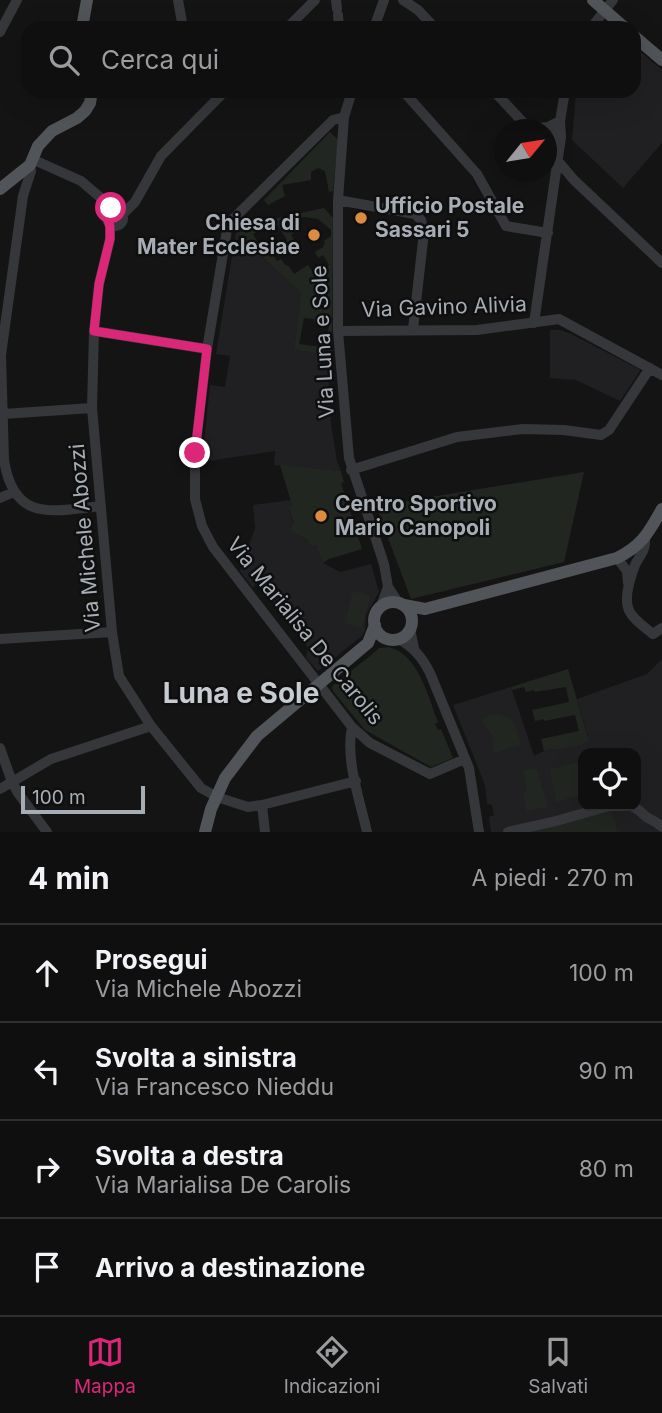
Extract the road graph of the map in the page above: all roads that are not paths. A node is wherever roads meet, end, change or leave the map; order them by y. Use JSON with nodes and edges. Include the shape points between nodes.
{"nodes":[{"id":1,"x":18,"y":0,"type":"edge"},
{"id":2,"x":88,"y":0,"type":"edge"},
{"id":3,"x":178,"y":0,"type":"edge"},
{"id":4,"x":315,"y":0,"type":"edge"},
{"id":5,"x":384,"y":0,"type":"edge"},
{"id":6,"x":403,"y":0,"type":"edge"},
{"id":7,"x":427,"y":0,"type":"edge"},
{"id":8,"x":593,"y":0,"type":"edge"},
{"id":9,"x":608,"y":5,"type":"edge"},
{"id":10,"x":418,"y":10,"type":"junction"},
{"id":11,"x":84,"y":21,"type":"edge"},
{"id":12,"x":182,"y":21,"type":"edge"},
{"id":13,"x":294,"y":21,"type":"edge"},
{"id":14,"x":376,"y":21,"type":"edge"},
{"id":15,"x":428,"y":21,"type":"edge"},
{"id":16,"x":596,"y":21,"type":"edge"},
{"id":17,"x":620,"y":21,"type":"edge"},
{"id":18,"x":0,"y":32,"type":"edge"},
{"id":19,"x":641,"y":42,"type":"edge"},
{"id":20,"x":662,"y":61,"type":"edge"},
{"id":21,"x":91,"y":98,"type":"edge"},
{"id":22,"x":218,"y":98,"type":"edge"},
{"id":23,"x":349,"y":98,"type":"edge"},
{"id":24,"x":409,"y":98,"type":"edge"},
{"id":25,"x":501,"y":98,"type":"edge"},
{"id":26,"x":564,"y":98,"type":"edge"},
{"id":27,"x":344,"y":117,"type":"junction"},
{"id":28,"x":521,"y":119,"type":"edge"},
{"id":29,"x":560,"y":121,"type":"junction"},
{"id":30,"x":557,"y":122,"type":"edge"},
{"id":31,"x":557,"y":143,"type":"edge"},
{"id":32,"x":557,"y":159,"type":"edge"},
{"id":33,"x":31,"y":162,"type":"junction"},
{"id":34,"x":550,"y":182,"type":"edge"},
{"id":35,"x":2,"y":187,"type":"edge"},
{"id":36,"x":338,"y":201,"type":"junction"},
{"id":37,"x":115,"y":216,"type":"junction"},
{"id":38,"x":548,"y":233,"type":"junction"},
{"id":39,"x":662,"y":262,"type":"edge"},
{"id":40,"x":534,"y":323,"type":"junction"},
{"id":41,"x":413,"y":329,"type":"junction"},
{"id":42,"x":94,"y":331,"type":"junction"},
{"id":43,"x":338,"y":331,"type":"junction"},
{"id":44,"x":207,"y":349,"type":"junction"},
{"id":45,"x":650,"y":368,"type":"junction"},
{"id":46,"x":662,"y":375,"type":"edge"},
{"id":47,"x":1,"y":393,"type":"edge"},
{"id":48,"x":92,"y":408,"type":"junction"},
{"id":49,"x":3,"y":414,"type":"junction"},
{"id":50,"x":351,"y":470,"type":"junction"},
{"id":51,"x":13,"y":492,"type":"junction"},
{"id":52,"x":0,"y":498,"type":"edge"},
{"id":53,"x":101,"y":506,"type":"junction"},
{"id":54,"x":662,"y":509,"type":"edge"},
{"id":55,"x":645,"y":537,"type":"junction"},
{"id":56,"x":617,"y":558,"type":"junction"},
{"id":57,"x":629,"y":586,"type":"junction"},
{"id":58,"x":388,"y":587,"type":"junction"},
{"id":59,"x":401,"y":604,"type":"junction"},
{"id":60,"x":381,"y":606,"type":"junction"},
{"id":61,"x":425,"y":609,"type":"junction"},
{"id":62,"x":375,"y":625,"type":"junction"},
{"id":63,"x":411,"y":626,"type":"junction"},
{"id":64,"x":662,"y":628,"type":"edge"},
{"id":65,"x":112,"y":632,"type":"junction"},
{"id":66,"x":0,"y":639,"type":"edge"},
{"id":67,"x":392,"y":639,"type":"junction"},
{"id":68,"x":368,"y":643,"type":"junction"},
{"id":69,"x":414,"y":648,"type":"junction"},
{"id":70,"x":318,"y":685,"type":"junction"},
{"id":71,"x":150,"y":726,"type":"junction"},
{"id":72,"x":352,"y":727,"type":"junction"},
{"id":73,"x":0,"y":748,"type":"edge"},
{"id":74,"x":465,"y":759,"type":"junction"},
{"id":75,"x":356,"y":781,"type":"junction"},
{"id":76,"x":12,"y":782,"type":"junction"},
{"id":77,"x":0,"y":789,"type":"edge"},
{"id":78,"x":217,"y":797,"type":"junction"},
{"id":79,"x":262,"y":805,"type":"junction"},
{"id":80,"x":641,"y":810,"type":"edge"},
{"id":81,"x":591,"y":811,"type":"edge"},
{"id":82,"x":662,"y":827,"type":"edge"},
{"id":83,"x":47,"y":832,"type":"edge"},
{"id":84,"x":205,"y":832,"type":"edge"},
{"id":85,"x":265,"y":832,"type":"edge"},
{"id":86,"x":368,"y":832,"type":"edge"},
{"id":87,"x":479,"y":832,"type":"edge"},
{"id":88,"x":508,"y":832,"type":"edge"}],
"edges":[{"from":1,"to":18,"type":"street"},
{"from":2,"to":11,"type":"main road"},
{"from":3,"to":12,"type":"street"},
{"from":4,"to":13,"type":"street"},
{"from":5,"to":14,"type":"street"},
{"from":6,"to":10,"type":"street"},
{"from":7,"to":10,"type":"street"},
{"from":8,"to":9,"type":"main road"},
{"from":9,"to":16,"type":"street"},
{"from":9,"to":17,"type":"main road"},
{"from":10,"to":15,"type":"street"},
{"from":19,"to":20,"type":"main road"},
{"from":21,"to":33,"type":"main road","via":[[77,118],[51,131]]},
{"from":22,"to":37,"type":"street","via":[[161,156],[135,202]]},
{"from":23,"to":27,"type":"street","name":"Via Luna e Sole"},
{"from":24,"to":38,"type":"street","via":[[477,174],[506,226]]},
{"from":25,"to":28,"type":"street"},
{"from":26,"to":29,"type":"street"},
{"from":27,"to":36,"type":"street","name":"Via Luna e Sole"},
{"from":27,"to":44,"type":"street","name":"Via Marialisa De Carolis","via":[[333,120],[228,224]]},
{"from":29,"to":30,"type":"street"},
{"from":29,"to":31,"type":"street"},
{"from":32,"to":39,"type":"street"},
{"from":33,"to":35,"type":"main road"},
{"from":33,"to":37,"type":"street","via":[[80,181]]},
{"from":33,"to":47,"type":"street","via":[[1,355]]},
{"from":34,"to":38,"type":"street"},
{"from":36,"to":41,"type":"street","via":[[415,214],[421,220],[424,232]]},
{"from":36,"to":43,"type":"street","name":"Via Luna e Sole"},
{"from":37,"to":42,"type":"street","name":"Via Michele Abozzi","via":[[99,284]]},
{"from":38,"to":40,"type":"street"},
{"from":40,"to":41,"type":"street","name":"Via Gavino Alivia","via":[[477,330]]},
{"from":40,"to":45,"type":"street","name":"Via Gavino Alivia","via":[[559,319]]},
{"from":41,"to":43,"type":"street","name":"Via Gavino Alivia"},
{"from":42,"to":44,"type":"street"},
{"from":42,"to":48,"type":"street","name":"Via Michele Abozzi"},
{"from":43,"to":50,"type":"street","name":"Via Luna e Sole"},
{"from":44,"to":70,"type":"street","name":"Via Marialisa De Carolis","via":[[195,453],[195,499],[202,526]]},
{"from":45,"to":46,"type":"street","name":"Via Gavino Alivia"},
{"from":45,"to":50,"type":"street","via":[[609,430],[601,435],[523,429],[457,437]]},
{"from":47,"to":49,"type":"street"},
{"from":48,"to":49,"type":"street"},
{"from":48,"to":53,"type":"street","name":"Via Michele Abozzi"},
{"from":49,"to":51,"type":"street","via":[[4,460]]},
{"from":50,"to":58,"type":"street","name":"Via Luna e Sole"},
{"from":51,"to":52,"type":"street"},
{"from":51,"to":53,"type":"street","via":[[36,509]]},
{"from":53,"to":65,"type":"street","name":"Via Michele Abozzi"},
{"from":54,"to":55,"type":"main road"},
{"from":55,"to":56,"type":"main road"},
{"from":55,"to":57,"type":"street","via":[[646,548]]},
{"from":56,"to":57,"type":"street","via":[[627,571]]},
{"from":56,"to":61,"type":"main road"},
{"from":57,"to":64,"type":"street","via":[[625,601],[629,613],[653,634]]},
{"from":58,"to":59,"type":"street","name":"Via Luna e Sole"},
{"from":58,"to":60,"type":"street"},
{"from":59,"to":60,"type":"main road"},
{"from":59,"to":61,"type":"main road"},
{"from":59,"to":63,"type":"main road","via":[[411,614]]},
{"from":60,"to":62,"type":"main road"},
{"from":61,"to":63,"type":"main road"},
{"from":62,"to":67,"type":"main road","via":[[379,633]]},
{"from":62,"to":68,"type":"main road"},
{"from":63,"to":67,"type":"main road","via":[[405,636]]},
{"from":63,"to":69,"type":"street"},
{"from":65,"to":66,"type":"street"},
{"from":65,"to":71,"type":"street","name":"Via Michele Abozzi","via":[[119,676]]},
{"from":67,"to":68,"type":"main road"},
{"from":67,"to":69,"type":"street"},
{"from":68,"to":70,"type":"main road"},
{"from":69,"to":74,"type":"street","via":[[430,673]]},
{"from":70,"to":72,"type":"street","name":"Via Marialisa De Carolis"},
{"from":70,"to":78,"type":"main road","via":[[257,736],[225,778]]},
{"from":71,"to":76,"type":"street","via":[[51,759]]},
{"from":71,"to":78,"type":"street","name":"Via Michele Abozzi","via":[[196,784]]},
{"from":72,"to":74,"type":"street","name":"Via Marialisa De Carolis","via":[[370,743],[430,774]]},
{"from":72,"to":75,"type":"street","via":[[349,741]]},
{"from":73,"to":76,"type":"street"},
{"from":74,"to":87,"type":"street"},
{"from":75,"to":79,"type":"street"},
{"from":75,"to":86,"type":"street"},
{"from":76,"to":77,"type":"street"},
{"from":76,"to":83,"type":"street"},
{"from":78,"to":79,"type":"street","via":[[248,807]]},
{"from":78,"to":84,"type":"main road"},
{"from":79,"to":85,"type":"street"},
{"from":80,"to":82,"type":"street"},
{"from":81,"to":88,"type":"street"}]}
